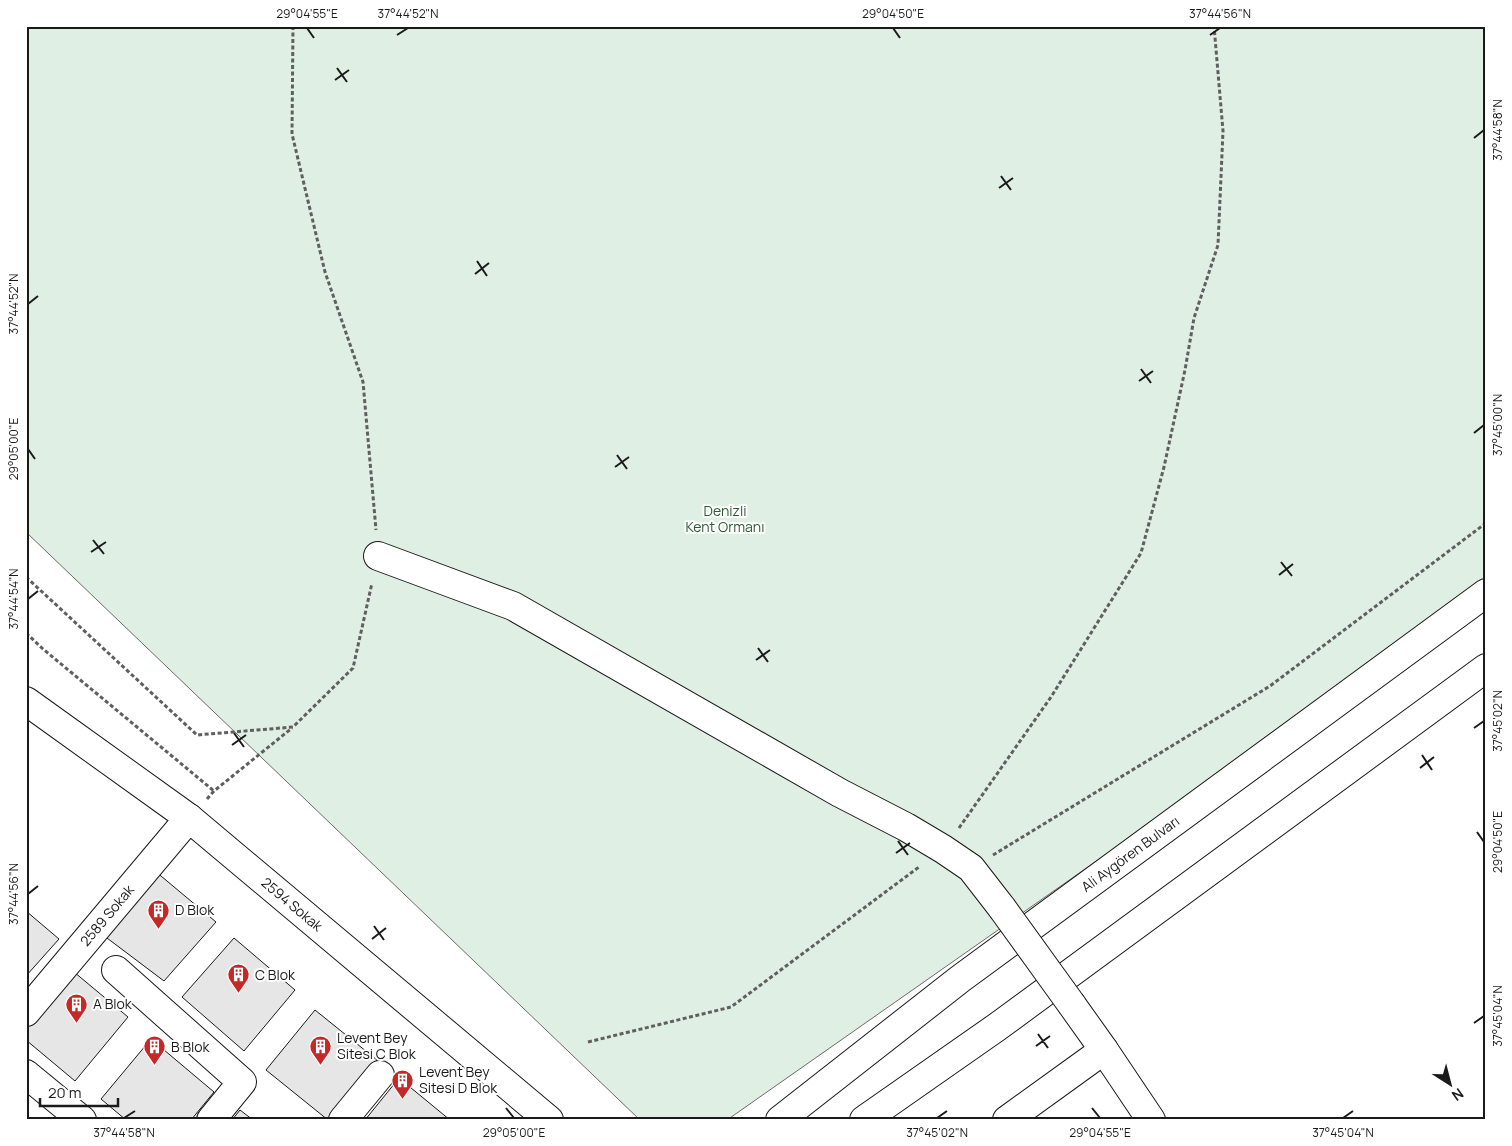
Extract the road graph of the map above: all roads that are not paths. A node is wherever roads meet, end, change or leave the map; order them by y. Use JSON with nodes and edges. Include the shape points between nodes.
{"nodes":[{"id":1,"x":378,"y":556,"type":"road end"},
{"id":2,"x":1486,"y":593,"type":"edge"},
{"id":3,"x":1486,"y":668,"type":"edge"},
{"id":4,"x":26,"y":701,"type":"edge"},
{"id":5,"x":189,"y":818,"type":"junction"},
{"id":6,"x":116,"y":970,"type":"dead end"},
{"id":7,"x":26,"y":1012,"type":"edge"},
{"id":8,"x":1104,"y":1050,"type":"junction"},
{"id":9,"x":26,"y":1074,"type":"edge"},
{"id":10,"x":380,"y":1074,"type":"dead end"},
{"id":11,"x":82,"y":1120,"type":"edge"},
{"id":12,"x":211,"y":1120,"type":"edge"},
{"id":13,"x":343,"y":1120,"type":"edge"},
{"id":14,"x":549,"y":1120,"type":"edge"},
{"id":15,"x":780,"y":1120,"type":"edge"},
{"id":16,"x":864,"y":1120,"type":"edge"},
{"id":17,"x":1006,"y":1120,"type":"edge"},
{"id":18,"x":1151,"y":1120,"type":"edge"}],
"edges":[{"from":1,"to":8,"type":"street","bridge":true,"via":[[513,606],[906,827],[971,868]]},
{"from":2,"to":15,"type":"street","name":"Ali Aygören Bulvarı","via":[[968,973]]},
{"from":3,"to":16,"type":"street","via":[[1005,1021]]},
{"from":4,"to":5,"type":"street","name":"2594 Sokak"},
{"from":5,"to":7,"type":"street","name":"2589 Sokak"},
{"from":5,"to":14,"type":"street","name":"2594 Sokak"},
{"from":6,"to":12,"type":"street","via":[[242,1082]]},
{"from":8,"to":17,"type":"street"},
{"from":8,"to":18,"type":"street"},
{"from":9,"to":11,"type":"street"},
{"from":10,"to":13,"type":"street"}]}
